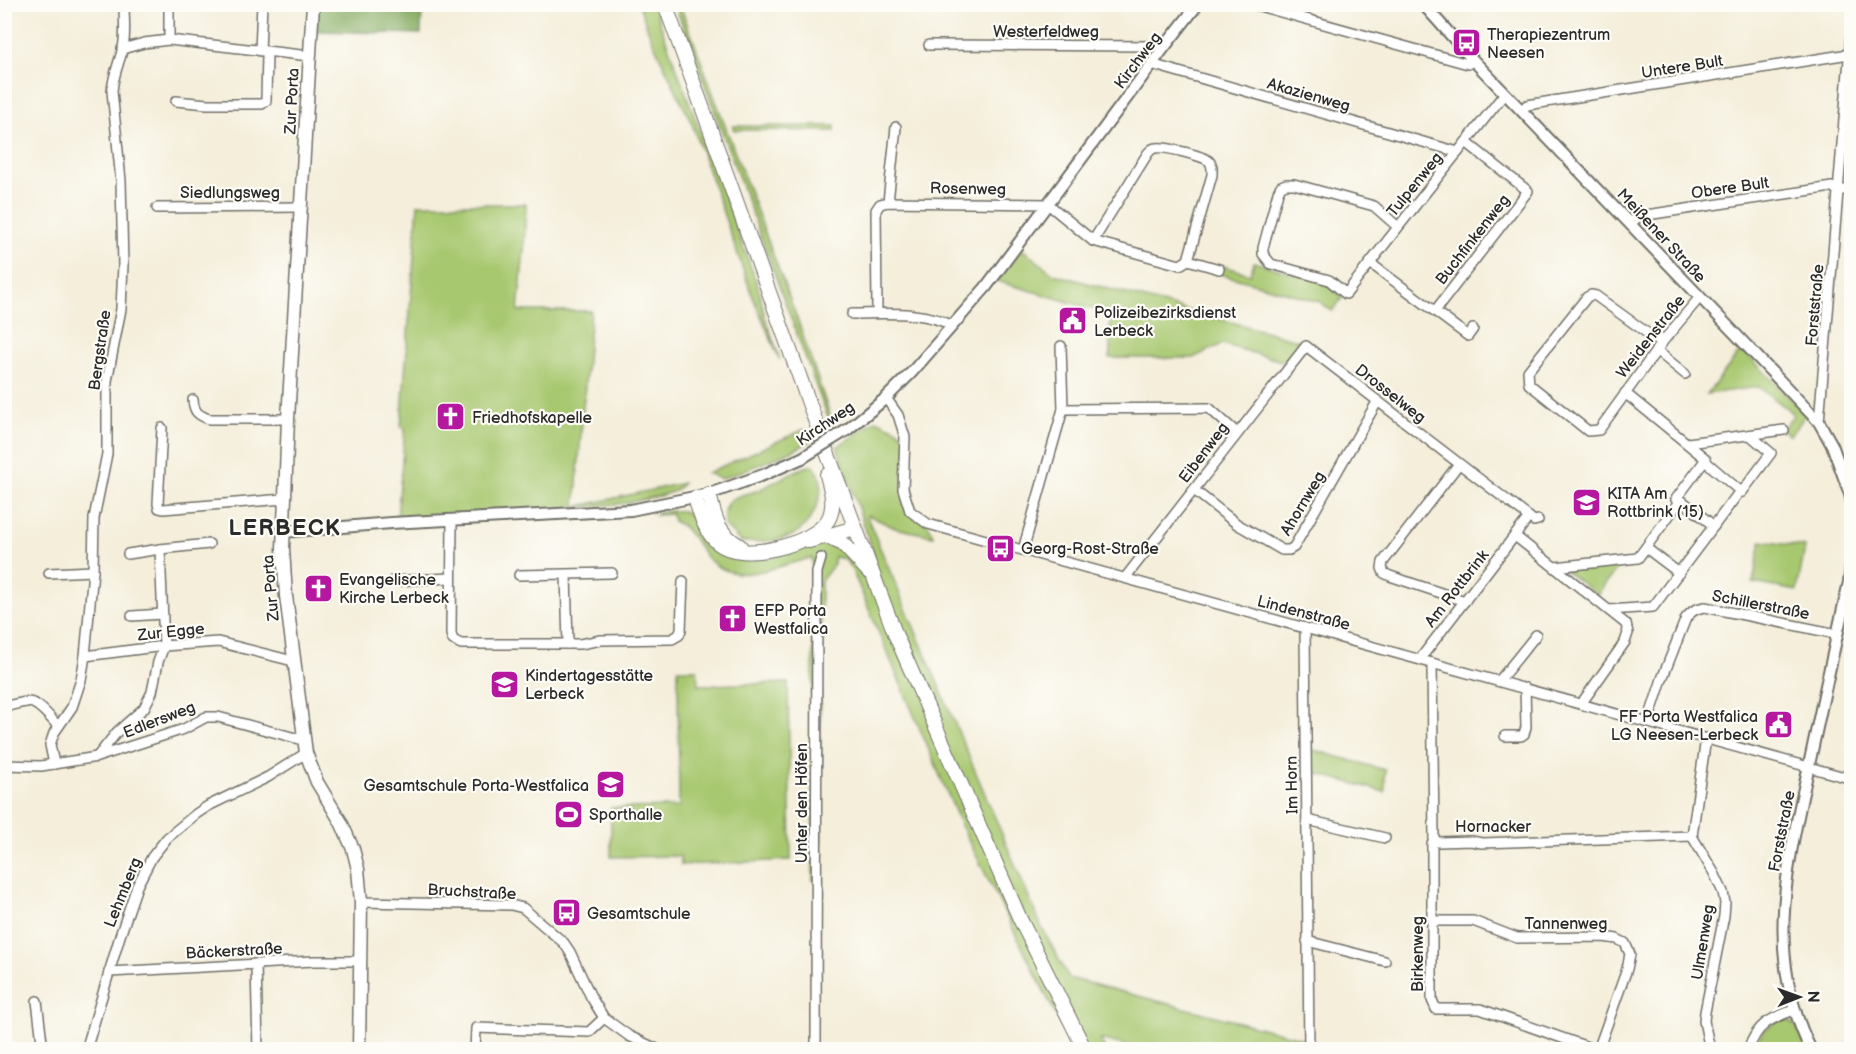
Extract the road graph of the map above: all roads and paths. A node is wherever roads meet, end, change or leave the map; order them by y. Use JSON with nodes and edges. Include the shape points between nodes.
{"nodes":[{"id":1,"x":124,"y":4,"type":"edge"},
{"id":2,"x":169,"y":4,"type":"edge"},
{"id":3,"x":262,"y":4,"type":"edge"},
{"id":4,"x":313,"y":4,"type":"edge"},
{"id":5,"x":665,"y":4,"type":"edge"},
{"id":6,"x":1198,"y":4,"type":"edge"},
{"id":7,"x":1252,"y":4,"type":"edge"},
{"id":8,"x":1430,"y":7,"type":"edge"},
{"id":9,"x":1851,"y":24,"type":"edge"},
{"id":10,"x":169,"y":40,"type":"junction"},
{"id":11,"x":929,"y":45,"type":"dead end"},
{"id":12,"x":123,"y":49,"type":"junction"},
{"id":13,"x":1163,"y":49,"type":"junction"},
{"id":14,"x":264,"y":51,"type":"junction"},
{"id":15,"x":1849,"y":54,"type":"junction"},
{"id":16,"x":310,"y":56,"type":"junction"},
{"id":17,"x":1473,"y":60,"type":"junction"},
{"id":18,"x":1151,"y":64,"type":"junction"},
{"id":19,"x":1505,"y":93,"type":"junction"},
{"id":20,"x":176,"y":101,"type":"dead end"},
{"id":21,"x":1522,"y":110,"type":"junction"},
{"id":22,"x":896,"y":127,"type":"dead end"},
{"id":23,"x":1466,"y":142,"type":"junction"},
{"id":24,"x":1458,"y":152,"type":"junction"},
{"id":25,"x":1837,"y":190,"type":"junction"},
{"id":26,"x":1851,"y":190,"type":"edge"},
{"id":27,"x":888,"y":202,"type":"junction"},
{"id":28,"x":1048,"y":204,"type":"junction"},
{"id":29,"x":302,"y":207,"type":"junction"},
{"id":30,"x":157,"y":208,"type":"dead end"},
{"id":31,"x":1630,"y":223,"type":"junction"},
{"id":32,"x":1398,"y":227,"type":"junction"},
{"id":33,"x":1093,"y":241,"type":"junction"},
{"id":34,"x":1188,"y":260,"type":"junction"},
{"id":35,"x":1370,"y":263,"type":"junction"},
{"id":36,"x":1219,"y":269,"type":"dead end"},
{"id":37,"x":1700,"y":297,"type":"junction"},
{"id":38,"x":877,"y":308,"type":"dead end"},
{"id":39,"x":1435,"y":311,"type":"junction"},
{"id":40,"x":852,"y":314,"type":"dead end"},
{"id":41,"x":952,"y":326,"type":"junction"},
{"id":42,"x":1473,"y":329,"type":"dead end"},
{"id":43,"x":1664,"y":340,"type":"junction"},
{"id":44,"x":1061,"y":346,"type":"dead end"},
{"id":45,"x":1306,"y":346,"type":"joint"},
{"id":46,"x":1656,"y":351,"type":"junction"},
{"id":47,"x":1685,"y":374,"type":"dead end"},
{"id":48,"x":1625,"y":393,"type":"junction"},
{"id":49,"x":886,"y":398,"type":"junction"},
{"id":50,"x":192,"y":400,"type":"dead end"},
{"id":51,"x":1377,"y":402,"type":"junction"},
{"id":52,"x":1063,"y":409,"type":"junction"},
{"id":53,"x":288,"y":419,"type":"junction"},
{"id":54,"x":1819,"y":422,"type":"junction"},
{"id":55,"x":162,"y":428,"type":"dead end"},
{"id":56,"x":1784,"y":430,"type":"dead end"},
{"id":57,"x":1237,"y":433,"type":"junction"},
{"id":58,"x":1750,"y":435,"type":"junction"},
{"id":59,"x":822,"y":439,"type":"junction"},
{"id":60,"x":1688,"y":443,"type":"junction"},
{"id":61,"x":1704,"y":461,"type":"junction"},
{"id":62,"x":1458,"y":465,"type":"junction"},
{"id":63,"x":1194,"y":490,"type":"junction"},
{"id":64,"x":1740,"y":491,"type":"junction"},
{"id":65,"x":709,"y":494,"type":"junction"},
{"id":66,"x":695,"y":498,"type":"junction"},
{"id":67,"x":284,"y":499,"type":"junction"},
{"id":68,"x":1678,"y":500,"type":"junction"},
{"id":69,"x":1851,"y":503,"type":"edge"},
{"id":70,"x":1528,"y":517,"type":"junction"},
{"id":71,"x":452,"y":520,"type":"junction"},
{"id":72,"x":1539,"y":520,"type":"dead end"},
{"id":73,"x":853,"y":523,"type":"junction"},
{"id":74,"x":1714,"y":526,"type":"junction"},
{"id":75,"x":283,"y":532,"type":"junction"},
{"id":76,"x":823,"y":534,"type":"junction"},
{"id":77,"x":1515,"y":536,"type":"junction"},
{"id":78,"x":209,"y":544,"type":"dead end"},
{"id":79,"x":1646,"y":548,"type":"junction"},
{"id":80,"x":160,"y":549,"type":"junction"},
{"id":81,"x":1023,"y":550,"type":"junction"},
{"id":82,"x":753,"y":552,"type":"junction"},
{"id":83,"x":128,"y":554,"type":"dead end"},
{"id":84,"x":821,"y":558,"type":"dead end"},
{"id":85,"x":1851,"y":560,"type":"edge"},
{"id":86,"x":1555,"y":567,"type":"junction"},
{"id":87,"x":93,"y":570,"type":"junction"},
{"id":88,"x":49,"y":573,"type":"dead end"},
{"id":89,"x":612,"y":573,"type":"dead end"},
{"id":90,"x":1679,"y":573,"type":"junction"},
{"id":91,"x":519,"y":575,"type":"dead end"},
{"id":92,"x":566,"y":575,"type":"junction"},
{"id":93,"x":872,"y":575,"type":"junction"},
{"id":94,"x":451,"y":578,"type":"junction"},
{"id":95,"x":1125,"y":578,"type":"junction"},
{"id":96,"x":392,"y":581,"type":"dead end"},
{"id":97,"x":683,"y":581,"type":"dead end"},
{"id":98,"x":1465,"y":601,"type":"junction"},
{"id":99,"x":1609,"y":610,"type":"junction"},
{"id":100,"x":162,"y":614,"type":"junction"},
{"id":101,"x":132,"y":616,"type":"dead end"},
{"id":102,"x":1305,"y":628,"type":"junction"},
{"id":103,"x":1838,"y":634,"type":"junction"},
{"id":104,"x":1536,"y":635,"type":"dead end"},
{"id":105,"x":568,"y":644,"type":"junction"},
{"id":106,"x":164,"y":646,"type":"junction"},
{"id":107,"x":85,"y":656,"type":"junction"},
{"id":108,"x":1420,"y":659,"type":"junction"},
{"id":109,"x":293,"y":661,"type":"junction"},
{"id":110,"x":1432,"y":663,"type":"junction"},
{"id":111,"x":1499,"y":681,"type":"junction"},
{"id":112,"x":1525,"y":688,"type":"junction"},
{"id":113,"x":1581,"y":704,"type":"junction"},
{"id":114,"x":4,"y":706,"type":"edge"},
{"id":115,"x":1648,"y":722,"type":"junction"},
{"id":116,"x":58,"y":726,"type":"junction"},
{"id":117,"x":1505,"y":736,"type":"dead end"},
{"id":118,"x":1706,"y":738,"type":"junction"},
{"id":119,"x":303,"y":740,"type":"junction"},
{"id":120,"x":306,"y":753,"type":"junction"},
{"id":121,"x":97,"y":757,"type":"junction"},
{"id":122,"x":54,"y":764,"type":"junction"},
{"id":123,"x":4,"y":765,"type":"edge"},
{"id":124,"x":1808,"y":768,"type":"junction"},
{"id":125,"x":1851,"y":779,"type":"edge"},
{"id":126,"x":1307,"y":820,"type":"junction"},
{"id":127,"x":1692,"y":836,"type":"junction"},
{"id":128,"x":1385,"y":838,"type":"dead end"},
{"id":129,"x":1434,"y":839,"type":"junction"},
{"id":130,"x":361,"y":902,"type":"junction"},
{"id":131,"x":1432,"y":921,"type":"junction"},
{"id":132,"x":1307,"y":941,"type":"junction"},
{"id":133,"x":360,"y":961,"type":"junction"},
{"id":134,"x":1385,"y":961,"type":"dead end"},
{"id":135,"x":256,"y":964,"type":"junction"},
{"id":136,"x":109,"y":972,"type":"junction"},
{"id":137,"x":37,"y":1001,"type":"dead end"},
{"id":138,"x":1794,"y":1010,"type":"junction"},
{"id":139,"x":604,"y":1018,"type":"junction"},
{"id":140,"x":43,"y":1050,"type":"edge"},
{"id":141,"x":86,"y":1050,"type":"edge"},
{"id":142,"x":258,"y":1050,"type":"edge"},
{"id":143,"x":359,"y":1050,"type":"edge"},
{"id":144,"x":475,"y":1050,"type":"edge"},
{"id":145,"x":658,"y":1050,"type":"edge"},
{"id":146,"x":816,"y":1050,"type":"edge"},
{"id":147,"x":1084,"y":1050,"type":"edge"},
{"id":148,"x":1309,"y":1050,"type":"edge"},
{"id":149,"x":1597,"y":1050,"type":"edge"},
{"id":150,"x":1710,"y":1050,"type":"edge"},
{"id":151,"x":1748,"y":1050,"type":"edge"},
{"id":152,"x":1811,"y":1050,"type":"edge"}],
"edges":[{"from":1,"to":12,"type":"street","name":"Bergstraße"},
{"from":2,"to":10,"type":"street"},
{"from":3,"to":14,"type":"street"},
{"from":4,"to":16,"type":"main road","name":"Zur Porta"},
{"from":5,"to":59,"type":"main road"},
{"from":6,"to":13,"type":"street","name":"Kirchweg"},
{"from":7,"to":17,"type":"street","via":[[1468,64]]},
{"from":8,"to":17,"type":"street","name":"Meißener Straße"},
{"from":9,"to":15,"type":"street","name":"Forststraße"},
{"from":10,"to":12,"type":"street"},
{"from":10,"to":14,"type":"street"},
{"from":11,"to":13,"type":"street","name":"Westerfeldweg"},
{"from":12,"to":87,"type":"street","name":"Bergstraße","via":[[112,91],[121,181],[121,309],[107,381],[107,454],[94,518]]},
{"from":13,"to":18,"type":"street","name":"Kirchweg"},
{"from":14,"to":16,"type":"street"},
{"from":14,"to":20,"type":"street","via":[[266,101],[262,104]]},
{"from":15,"to":21,"type":"street","name":"Untere Bult","via":[[1527,105]]},
{"from":15,"to":25,"type":"street","name":"Forststraße"},
{"from":16,"to":29,"type":"main road","name":"Zur Porta"},
{"from":17,"to":19,"type":"street","name":"Meißener Straße"},
{"from":18,"to":24,"type":"street","name":"Akazienweg"},
{"from":18,"to":28,"type":"street","name":"Kirchweg"},
{"from":19,"to":21,"type":"street","name":"Meißener Straße"},
{"from":19,"to":23,"type":"street","name":"Tulpenweg"},
{"from":21,"to":31,"type":"street","name":"Meißener Straße"},
{"from":22,"to":27,"type":"street"},
{"from":23,"to":24,"type":"street","name":"Tulpenweg"},
{"from":23,"to":39,"type":"street","name":"Buchfinkenweg","via":[[1528,191]]},
{"from":24,"to":32,"type":"street","name":"Tulpenweg"},
{"from":25,"to":26,"type":"street","name":"Obere Bult"},
{"from":25,"to":31,"type":"street","name":"Obere Bult","via":[[1651,214]]},
{"from":25,"to":54,"type":"street","name":"Forststraße"},
{"from":27,"to":28,"type":"street","name":"Rosenweg"},
{"from":27,"to":38,"type":"street","via":[[876,210]]},
{"from":28,"to":33,"type":"street"},
{"from":28,"to":41,"type":"street","name":"Kirchweg"},
{"from":29,"to":30,"type":"street","name":"Siedlungsweg"},
{"from":29,"to":53,"type":"main road","name":"Zur Porta"},
{"from":31,"to":37,"type":"street","name":"Meißener Straße"},
{"from":32,"to":35,"type":"street","name":"Tulpenweg"},
{"from":32,"to":35,"type":"street","name":"Tulpenweg","via":[[1374,206],[1294,184],[1281,186],[1263,248],[1271,264],[1329,280],[1346,294]]},
{"from":33,"to":34,"type":"street","via":[[1180,265]]},
{"from":33,"to":34,"type":"street","via":[[1148,153],[1157,147],[1164,148],[1203,158],[1212,167]]},
{"from":34,"to":36,"type":"street"},
{"from":35,"to":39,"type":"street"},
{"from":37,"to":43,"type":"street","name":"Weidenstraße"},
{"from":37,"to":54,"type":"street","name":"Meißener Straße"},
{"from":39,"to":42,"type":"street","via":[[1468,336]]},
{"from":40,"to":41,"type":"street","via":[[934,318]]},
{"from":41,"to":49,"type":"street","name":"Kirchweg"},
{"from":43,"to":46,"type":"street","name":"Weidenstraße"},
{"from":43,"to":48,"type":"street","name":"Weidenstraße","via":[[1654,338],[1591,295],[1528,371],[1532,387],[1588,431],[1599,430]]},
{"from":44,"to":52,"type":"street"},
{"from":45,"to":51,"type":"street","name":"Drosselweg"},
{"from":45,"to":57,"type":"street","name":"Eibenweg"},
{"from":46,"to":47,"type":"street"},
{"from":46,"to":48,"type":"street","name":"Weidenstraße"},
{"from":48,"to":60,"type":"street","name":"Weidenstraße"},
{"from":49,"to":65,"type":"street","name":"Kirchweg","bridge":true,"via":[[847,430],[802,458]]},
{"from":49,"to":81,"type":"street","name":"Lindenstraße","via":[[898,415],[905,437],[903,489],[910,511],[928,524]]},
{"from":50,"to":53,"type":"street","via":[[195,411],[209,419]]},
{"from":51,"to":62,"type":"street","name":"Drosselweg"},
{"from":51,"to":63,"type":"street","name":"Ahornweg","via":[[1289,550],[1282,550],[1237,524]]},
{"from":52,"to":57,"type":"street","via":[[1209,408]]},
{"from":52,"to":81,"type":"street"},
{"from":53,"to":67,"type":"main road","name":"Zur Porta"},
{"from":54,"to":69,"type":"street","name":"Meißener Straße","via":[[1832,445]]},
{"from":55,"to":67,"type":"street","via":[[158,504],[162,509]]},
{"from":56,"to":58,"type":"street"},
{"from":57,"to":63,"type":"street","name":"Eibenweg"},
{"from":58,"to":60,"type":"street"},
{"from":58,"to":64,"type":"street","via":[[1771,453]]},
{"from":59,"to":73,"type":"main road"},
{"from":59,"to":76,"type":"main road","via":[[823,464],[832,498]]},
{"from":60,"to":61,"type":"street","name":"Weidenstraße"},
{"from":61,"to":64,"type":"street","name":"Weidenstraße"},
{"from":61,"to":68,"type":"street"},
{"from":62,"to":70,"type":"street","name":"Drosselweg"},
{"from":62,"to":98,"type":"street","via":[[1382,568],[1390,576]]},
{"from":63,"to":95,"type":"street","name":"Eibenweg"},
{"from":64,"to":74,"type":"street"},
{"from":65,"to":66,"type":"street","name":"Kirchweg"},
{"from":65,"to":82,"type":"main road","via":[[725,537]]},
{"from":66,"to":71,"type":"street","name":"Kirchweg","via":[[631,510]]},
{"from":66,"to":82,"type":"main road","via":[[707,531],[718,543],[741,553]]},
{"from":67,"to":75,"type":"main road","name":"Zur Porta"},
{"from":68,"to":74,"type":"street"},
{"from":68,"to":79,"type":"street"},
{"from":70,"to":72,"type":"street"},
{"from":70,"to":77,"type":"street","name":"Am Rottbrink"},
{"from":71,"to":75,"type":"street","name":"Kirchweg"},
{"from":71,"to":94,"type":"street"},
{"from":73,"to":76,"type":"main road"},
{"from":73,"to":93,"type":"main road"},
{"from":74,"to":90,"type":"street"},
{"from":75,"to":109,"type":"main road","name":"Zur Porta"},
{"from":76,"to":82,"type":"main road"},
{"from":76,"to":93,"type":"main road","via":[[843,544]]},
{"from":77,"to":86,"type":"street"},
{"from":77,"to":98,"type":"street","name":"Am Rottbrink"},
{"from":78,"to":80,"type":"street"},
{"from":79,"to":86,"type":"street","via":[[1638,558]]},
{"from":79,"to":90,"type":"street"},
{"from":80,"to":83,"type":"street"},
{"from":80,"to":100,"type":"street"},
{"from":81,"to":95,"type":"street","name":"Lindenstraße"},
{"from":84,"to":146,"type":"street","name":"Unter den Höfen","via":[[817,572]]},
{"from":85,"to":103,"type":"street","name":"Forststraße"},
{"from":86,"to":99,"type":"street"},
{"from":87,"to":88,"type":"street"},
{"from":87,"to":107,"type":"street","name":"Bergstraße"},
{"from":89,"to":92,"type":"street"},
{"from":90,"to":99,"type":"street","via":[[1653,607]]},
{"from":91,"to":92,"type":"street"},
{"from":92,"to":105,"type":"street"},
{"from":93,"to":147,"type":"main road","via":[[984,839]]},
{"from":94,"to":96,"type":"street"},
{"from":94,"to":105,"type":"street","via":[[453,640],[461,644]]},
{"from":95,"to":102,"type":"street","name":"Lindenstraße"},
{"from":97,"to":105,"type":"street","via":[[681,630],[672,639]]},
{"from":98,"to":108,"type":"street","name":"Am Rottbrink"},
{"from":99,"to":113,"type":"street","via":[[1626,624],[1628,633]]},
{"from":100,"to":101,"type":"street"},
{"from":100,"to":106,"type":"street"},
{"from":102,"to":108,"type":"street","name":"Lindenstraße"},
{"from":102,"to":126,"type":"street","name":"Im Horn"},
{"from":103,"to":115,"type":"street","name":"Schillerstraße","via":[[1705,607],[1691,611]]},
{"from":103,"to":124,"type":"street","name":"Forststraße"},
{"from":104,"to":111,"type":"street"},
{"from":106,"to":107,"type":"street","name":"Zur Egge"},
{"from":106,"to":109,"type":"street","name":"Zur Egge","via":[[218,642]]},
{"from":106,"to":121,"type":"street","via":[[144,708]]},
{"from":107,"to":116,"type":"street","name":"Bergstraße","via":[[72,707]]},
{"from":108,"to":110,"type":"street","name":"Lindenstraße"},
{"from":109,"to":119,"type":"main road","name":"Zur Porta"},
{"from":110,"to":111,"type":"street","name":"Lindenstraße"},
{"from":110,"to":129,"type":"street","name":"Hornacker"},
{"from":111,"to":112,"type":"street","name":"Lindenstraße"},
{"from":112,"to":113,"type":"street","name":"Lindenstraße"},
{"from":112,"to":117,"type":"street","via":[[1524,734]]},
{"from":113,"to":115,"type":"street","name":"Lindenstraße"},
{"from":114,"to":116,"type":"street","via":[[30,702]]},
{"from":115,"to":118,"type":"street","name":"Lindenstraße"},
{"from":116,"to":122,"type":"street","name":"Bergstraße","via":[[50,745]]},
{"from":118,"to":124,"type":"street","name":"Lindenstraße"},
{"from":118,"to":127,"type":"street"},
{"from":119,"to":120,"type":"main road","name":"Zur Porta"},
{"from":119,"to":121,"type":"street","name":"Edlersweg","via":[[206,717],[184,729]]},
{"from":120,"to":130,"type":"main road","name":"Zur Porta","via":[[353,849]]},
{"from":120,"to":136,"type":"street","name":"Lehmberg","via":[[268,777],[208,806],[167,838],[137,886]]},
{"from":121,"to":122,"type":"street","name":"Edlersweg"},
{"from":122,"to":123,"type":"street","name":"Edlersweg"},
{"from":124,"to":125,"type":"street","name":"Lindenstraße"},
{"from":124,"to":138,"type":"street","name":"Forststraße","via":[[1782,914],[1784,959]]},
{"from":126,"to":128,"type":"street"},
{"from":126,"to":132,"type":"street","name":"Im Horn"},
{"from":127,"to":129,"type":"street","name":"Hornacker","via":[[1482,843]]},
{"from":127,"to":150,"type":"street","name":"Ulmenweg","via":[[1714,873],[1725,903],[1704,1021]]},
{"from":129,"to":131,"type":"street","name":"Birkenweg"},
{"from":130,"to":133,"type":"main road","name":"Zur Porta"},
{"from":130,"to":139,"type":"street","name":"Bruchstraße","via":[[523,908],[564,943]]},
{"from":131,"to":149,"type":"street","name":"Birkenweg","via":[[1432,1000],[1436,1009],[1480,1009]]},
{"from":131,"to":149,"type":"street","name":"Tannenweg","via":[[1473,921],[1517,938],[1603,937],[1625,943],[1630,954],[1627,969]]},
{"from":132,"to":134,"type":"street"},
{"from":132,"to":148,"type":"street","name":"Im Horn"},
{"from":133,"to":135,"type":"street","name":"Bäckerstraße"},
{"from":133,"to":143,"type":"main road","name":"Zur Porta"},
{"from":135,"to":136,"type":"street","name":"Bäckerstraße"},
{"from":135,"to":142,"type":"street"},
{"from":136,"to":141,"type":"street","name":"Lehmberg"},
{"from":137,"to":140,"type":"street"},
{"from":138,"to":151,"type":"street","via":[[1764,1023]]},
{"from":138,"to":152,"type":"street","name":"Forststraße"},
{"from":139,"to":144,"type":"street","via":[[589,1032],[476,1028]]},
{"from":139,"to":145,"type":"street","name":"Bruchstraße"}]}
